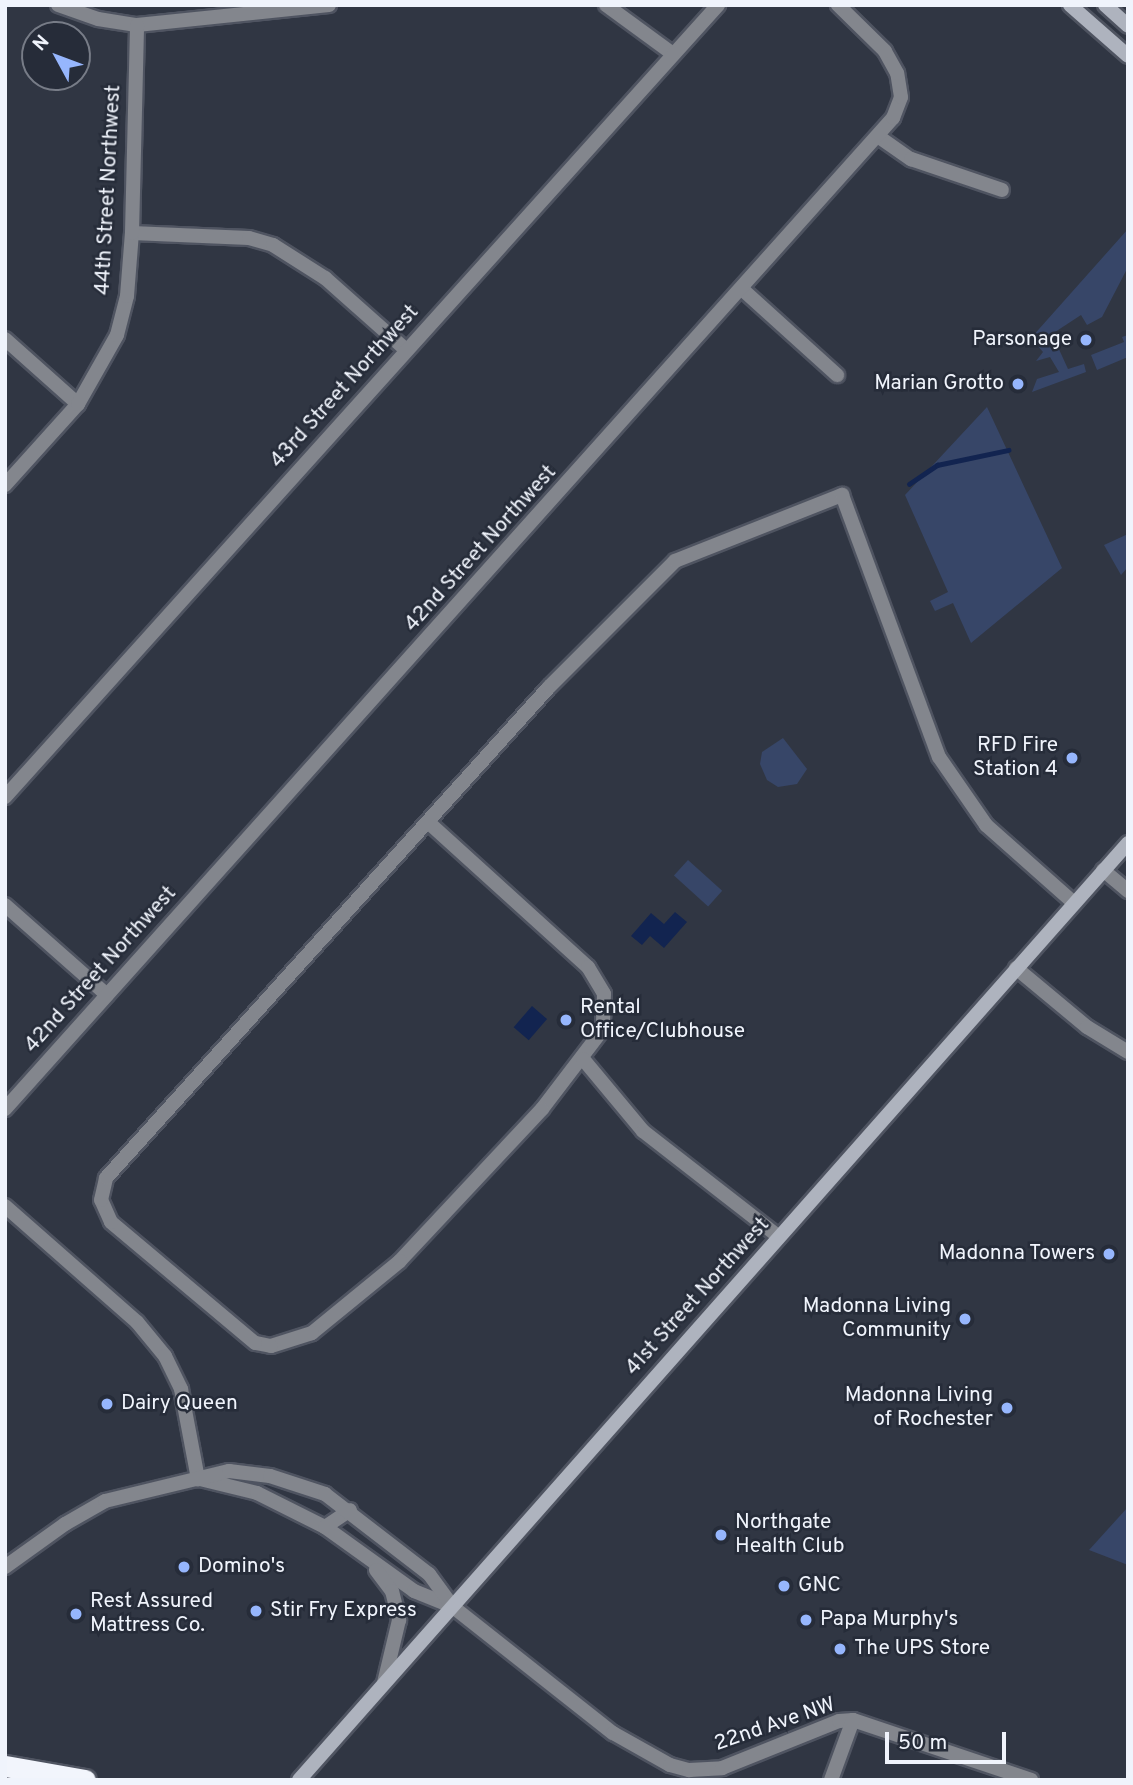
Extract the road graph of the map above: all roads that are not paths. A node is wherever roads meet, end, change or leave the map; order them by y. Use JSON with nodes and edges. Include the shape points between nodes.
{"nodes":[{"id":1,"x":58,"y":5,"type":"edge"},
{"id":2,"x":329,"y":5,"type":"edge"},
{"id":3,"x":606,"y":5,"type":"edge"},
{"id":4,"x":718,"y":5,"type":"edge"},
{"id":5,"x":838,"y":5,"type":"edge"},
{"id":6,"x":1070,"y":5,"type":"edge"},
{"id":7,"x":1105,"y":5,"type":"edge"},
{"id":8,"x":233,"y":10,"type":"edge"},
{"id":9,"x":137,"y":25,"type":"junction"},
{"id":10,"x":1128,"y":26,"type":"edge"},
{"id":11,"x":673,"y":54,"type":"junction"},
{"id":12,"x":1128,"y":56,"type":"edge"},
{"id":13,"x":879,"y":137,"type":"junction"},
{"id":14,"x":1002,"y":190,"type":"dead end"},
{"id":15,"x":132,"y":233,"type":"junction"},
{"id":16,"x":743,"y":290,"type":"junction"},
{"id":17,"x":5,"y":339,"type":"edge"},
{"id":18,"x":406,"y":350,"type":"junction"},
{"id":19,"x":837,"y":375,"type":"dead end"},
{"id":20,"x":78,"y":404,"type":"junction"},
{"id":21,"x":5,"y":485,"type":"edge"},
{"id":22,"x":5,"y":797,"type":"edge"},
{"id":23,"x":428,"y":822,"type":"junction"},
{"id":24,"x":1128,"y":843,"type":"edge"},
{"id":25,"x":1103,"y":870,"type":"junction"},
{"id":26,"x":1128,"y":891,"type":"edge"},
{"id":27,"x":1074,"y":903,"type":"junction"},
{"id":28,"x":5,"y":905,"type":"edge"},
{"id":29,"x":1016,"y":968,"type":"junction"},
{"id":30,"x":107,"y":995,"type":"junction"},
{"id":31,"x":1128,"y":1052,"type":"edge"},
{"id":32,"x":583,"y":1059,"type":"junction"},
{"id":33,"x":5,"y":1109,"type":"edge"},
{"id":34,"x":5,"y":1206,"type":"edge"},
{"id":35,"x":779,"y":1237,"type":"junction"},
{"id":36,"x":198,"y":1479,"type":"junction"},
{"id":37,"x":351,"y":1510,"type":"junction"},
{"id":38,"x":325,"y":1527,"type":"junction"},
{"id":39,"x":356,"y":1549,"type":"junction"},
{"id":40,"x":5,"y":1567,"type":"edge"},
{"id":41,"x":452,"y":1606,"type":"junction"},
{"id":42,"x":384,"y":1683,"type":"junction"},
{"id":43,"x":853,"y":1720,"type":"junction"},
{"id":44,"x":5,"y":1766,"type":"edge"},
{"id":45,"x":85,"y":1780,"type":"edge"},
{"id":46,"x":299,"y":1780,"type":"edge"},
{"id":47,"x":831,"y":1780,"type":"edge"},
{"id":48,"x":1031,"y":1780,"type":"edge"}],
"edges":[{"from":1,"to":9,"type":"street","via":[[98,19]]},
{"from":2,"to":8,"type":"street"},
{"from":3,"to":11,"type":"street"},
{"from":4,"to":11,"type":"street","name":"43rd Street Northwest"},
{"from":5,"to":13,"type":"street","name":"42nd Street Northwest","via":[[885,51],[897,73],[901,97]]},
{"from":6,"to":12,"type":"main road"},
{"from":7,"to":10,"type":"main road"},
{"from":8,"to":9,"type":"street"},
{"from":9,"to":15,"type":"street","name":"44th Street Northwest"},
{"from":11,"to":18,"type":"street","name":"43rd Street Northwest"},
{"from":13,"to":14,"type":"street","via":[[923,164]]},
{"from":13,"to":16,"type":"street","name":"42nd Street Northwest"},
{"from":15,"to":18,"type":"street","via":[[249,238],[272,245],[325,278]]},
{"from":15,"to":20,"type":"street","name":"44th Street Northwest","via":[[127,296],[117,335]]},
{"from":16,"to":19,"type":"street"},
{"from":16,"to":30,"type":"street","name":"42nd Street Northwest"},
{"from":17,"to":20,"type":"street"},
{"from":18,"to":22,"type":"street","name":"43rd Street Northwest"},
{"from":20,"to":21,"type":"street","name":"44th Street Northwest"},
{"from":23,"to":27,"type":"street","via":[[658,574],[693,552],[842,495],[939,757],[986,825]]},
{"from":23,"to":32,"type":"street","via":[[565,943],[601,985],[603,1030]]},
{"from":23,"to":32,"type":"street","via":[[106,1178],[102,1200],[111,1222],[239,1334],[271,1346],[301,1339],[423,1240]]},
{"from":24,"to":25,"type":"main road","name":"41st Street Northwest"},
{"from":25,"to":26,"type":"street"},
{"from":25,"to":27,"type":"main road","name":"41st Street Northwest"},
{"from":27,"to":29,"type":"main road","name":"41st Street Northwest"},
{"from":28,"to":30,"type":"street"},
{"from":29,"to":31,"type":"street","via":[[1087,1027]]},
{"from":29,"to":35,"type":"main road","name":"41st Street Northwest"},
{"from":30,"to":33,"type":"street","name":"42nd Street Northwest"},
{"from":32,"to":35,"type":"street","via":[[643,1131]]},
{"from":34,"to":36,"type":"street","via":[[137,1322],[165,1356],[181,1389]]},
{"from":35,"to":41,"type":"main road","name":"41st Street Northwest"},
{"from":36,"to":37,"type":"street","via":[[229,1471],[270,1476],[310,1488]]},
{"from":36,"to":38,"type":"street","via":[[257,1493]]},
{"from":36,"to":40,"type":"street","via":[[105,1501]]},
{"from":37,"to":38,"type":"street"},
{"from":37,"to":41,"type":"street","via":[[429,1574]]},
{"from":38,"to":39,"type":"street"},
{"from":39,"to":41,"type":"street","via":[[414,1591]]},
{"from":39,"to":42,"type":"street","via":[[383,1577],[397,1607],[397,1638]]},
{"from":41,"to":42,"type":"main road","name":"41st Street Northwest"},
{"from":41,"to":43,"type":"street","name":"22nd Ave NW","via":[[613,1733],[670,1765],[689,1770],[722,1768],[839,1721]]},
{"from":42,"to":46,"type":"main road","name":"41st Street Northwest"},
{"from":43,"to":47,"type":"street"},
{"from":43,"to":48,"type":"street","name":"22nd Ave NW"},
{"from":44,"to":45,"type":"highway"}]}
